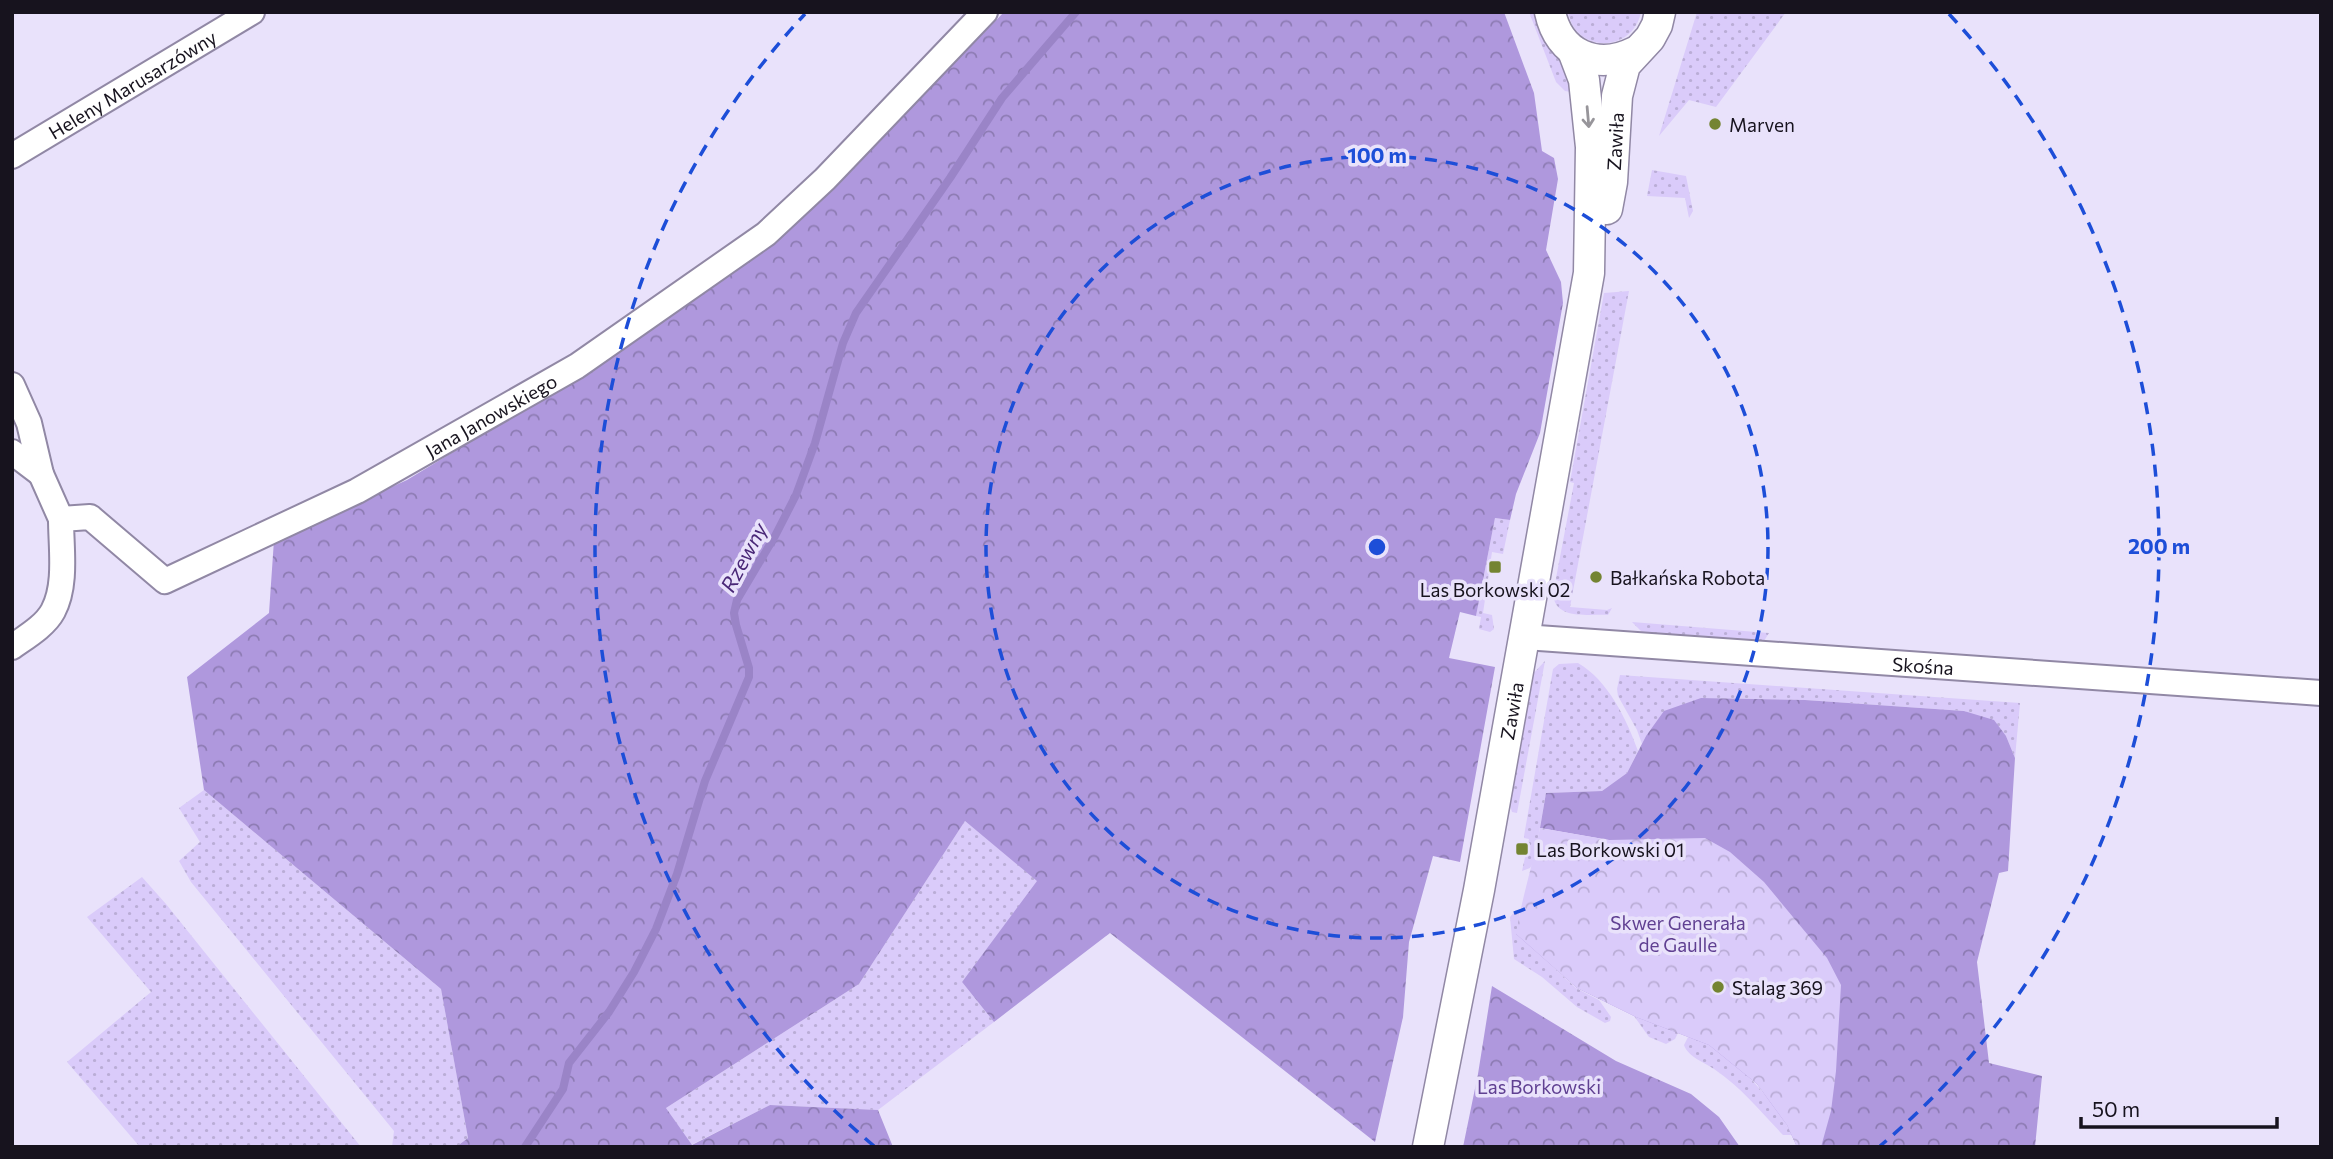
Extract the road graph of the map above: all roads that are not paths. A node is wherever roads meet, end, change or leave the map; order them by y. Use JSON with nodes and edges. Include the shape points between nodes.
{"nodes":[{"id":1,"x":253,"y":12,"type":"edge"},
{"id":2,"x":985,"y":12,"type":"edge"},
{"id":3,"x":1550,"y":12,"type":"edge"},
{"id":4,"x":1660,"y":12,"type":"edge"},
{"id":5,"x":1573,"y":51,"type":"junction"},
{"id":6,"x":1635,"y":52,"type":"junction"},
{"id":7,"x":12,"y":156,"type":"edge"},
{"id":8,"x":1589,"y":273,"type":"junction"},
{"id":9,"x":12,"y":385,"type":"edge"},
{"id":10,"x":12,"y":452,"type":"edge"},
{"id":11,"x":41,"y":474,"type":"junction"},
{"id":12,"x":61,"y":519,"type":"junction"},
{"id":13,"x":1524,"y":638,"type":"junction"},
{"id":14,"x":12,"y":647,"type":"edge"},
{"id":15,"x":2321,"y":693,"type":"edge"},
{"id":16,"x":1428,"y":1147,"type":"edge"}],
"edges":[{"from":1,"to":7,"type":"street","name":"Heleny Marusarzówny"},
{"from":2,"to":12,"type":"street","name":"Jana Janowskiego","via":[[766,234],[577,366],[357,491],[165,581],[90,517]]},
{"from":3,"to":5,"type":"street","name":"Zawiła","via":[[1555,29]]},
{"from":4,"to":6,"type":"street","name":"Zawiła","via":[[1650,38]]},
{"from":5,"to":6,"type":"street","via":[[1600,61]]},
{"from":5,"to":8,"type":"street","name":"Zawiła","one_way":true,"via":[[1584,80],[1591,147]]},
{"from":6,"to":8,"type":"street","name":"Zawiła","via":[[1625,65],[1617,96],[1612,182],[1600,246]]},
{"from":8,"to":13,"type":"street","name":"Zawiła"},
{"from":9,"to":11,"type":"street","via":[[29,423]]},
{"from":10,"to":11,"type":"street"},
{"from":11,"to":12,"type":"street"},
{"from":12,"to":14,"type":"street","via":[[61,587],[52,612]]},
{"from":13,"to":15,"type":"street","name":"Skośna"},
{"from":13,"to":16,"type":"street","name":"Zawiła"}]}
